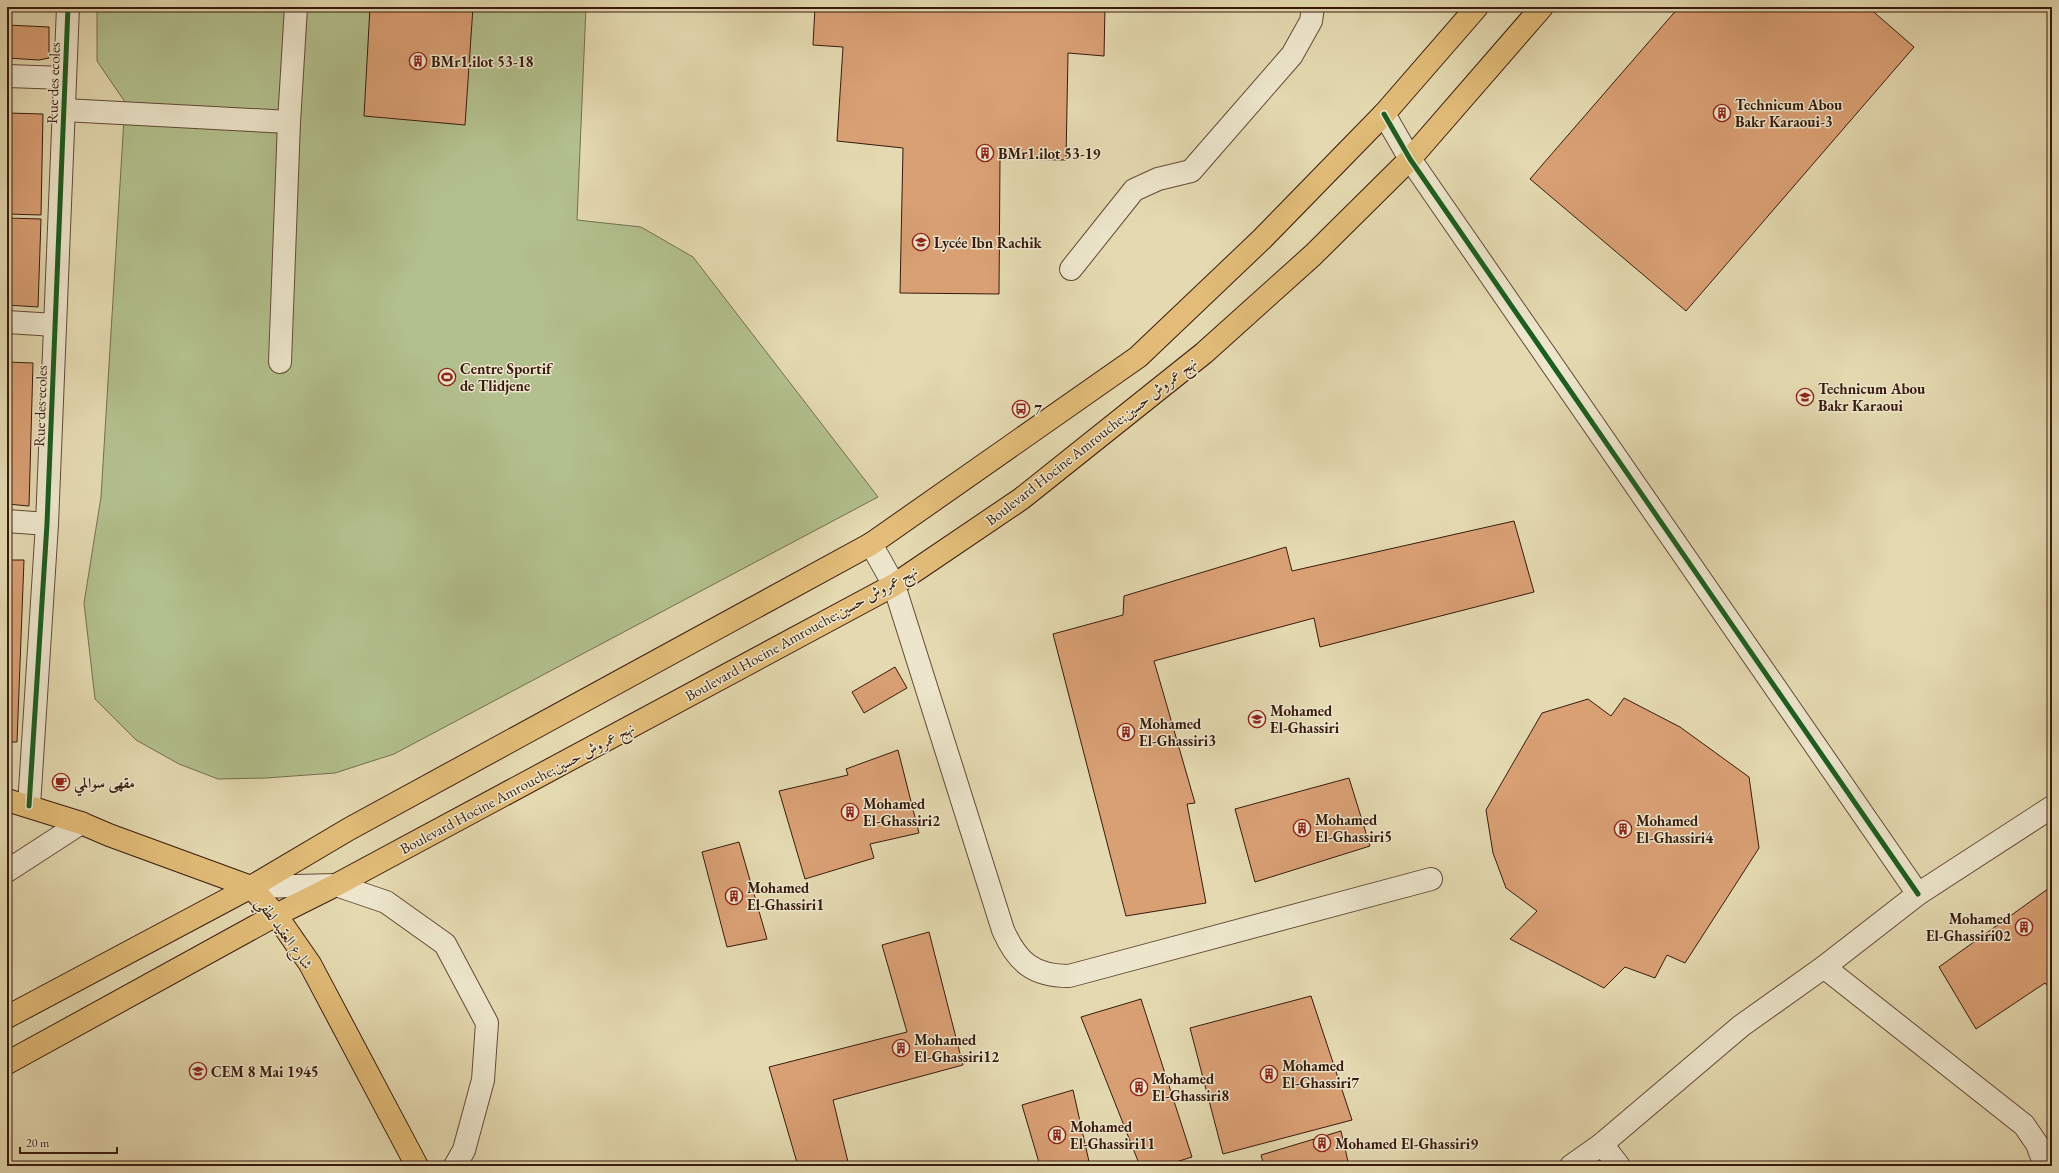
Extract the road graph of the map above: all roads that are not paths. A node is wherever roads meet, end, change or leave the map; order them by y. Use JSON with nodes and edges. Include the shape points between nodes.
{"nodes":[{"id":1,"x":68,"y":7,"type":"edge"},
{"id":2,"x":296,"y":7,"type":"edge"},
{"id":3,"x":1313,"y":7,"type":"edge"},
{"id":4,"x":1477,"y":7,"type":"edge"},
{"id":5,"x":1542,"y":7,"type":"edge"},
{"id":6,"x":7,"y":76,"type":"edge"},
{"id":7,"x":65,"y":78,"type":"junction"},
{"id":8,"x":64,"y":110,"type":"junction"},
{"id":9,"x":1384,"y":114,"type":"junction"},
{"id":10,"x":289,"y":122,"type":"junction"},
{"id":11,"x":1410,"y":159,"type":"junction"},
{"id":12,"x":1071,"y":269,"type":"dead end"},
{"id":13,"x":7,"y":322,"type":"edge"},
{"id":14,"x":55,"y":325,"type":"junction"},
{"id":15,"x":280,"y":362,"type":"dead end"},
{"id":16,"x":7,"y":521,"type":"edge"},
{"id":17,"x":47,"y":524,"type":"junction"},
{"id":18,"x":871,"y":544,"type":"junction"},
{"id":19,"x":894,"y":585,"type":"junction"},
{"id":20,"x":7,"y":800,"type":"edge"},
{"id":21,"x":29,"y":806,"type":"junction"},
{"id":22,"x":2052,"y":807,"type":"edge"},
{"id":23,"x":81,"y":823,"type":"junction"},
{"id":24,"x":7,"y":871,"type":"edge"},
{"id":25,"x":1431,"y":879,"type":"dead end"},
{"id":26,"x":336,"y":885,"type":"junction"},
{"id":27,"x":251,"y":887,"type":"junction"},
{"id":28,"x":1918,"y":894,"type":"junction"},
{"id":29,"x":276,"y":915,"type":"junction"},
{"id":30,"x":1824,"y":967,"type":"junction"},
{"id":31,"x":7,"y":1017,"type":"edge"},
{"id":32,"x":7,"y":1063,"type":"edge"},
{"id":33,"x":1602,"y":1144,"type":"junction"},
{"id":34,"x":417,"y":1166,"type":"edge"},
{"id":35,"x":455,"y":1166,"type":"edge"},
{"id":36,"x":1571,"y":1166,"type":"edge"},
{"id":37,"x":1619,"y":1166,"type":"edge"},
{"id":38,"x":2044,"y":1166,"type":"edge"}],
"edges":[{"from":1,"to":7,"type":"street","name":"Rue des ecoles"},
{"from":2,"to":10,"type":"street"},
{"from":3,"to":12,"type":"street","via":[[1311,21],[1292,55],[1191,171],[1158,179],[1134,190]]},
{"from":4,"to":9,"type":"main road"},
{"from":5,"to":11,"type":"main road","name":"Boulevard Hocine Amrouche;نهج عمروش حسين"},
{"from":6,"to":7,"type":"street"},
{"from":7,"to":8,"type":"street","name":"Rue des ecoles"},
{"from":8,"to":10,"type":"street"},
{"from":8,"to":14,"type":"street","name":"Rue des ecoles"},
{"from":9,"to":11,"type":"street"},
{"from":9,"to":18,"type":"main road","via":[[1262,239],[1138,357]]},
{"from":10,"to":15,"type":"street"},
{"from":11,"to":19,"type":"main road","name":"Boulevard Hocine Amrouche;نهج عمروش حسين","via":[[1313,256],[1204,353],[1021,499]]},
{"from":11,"to":28,"type":"street"},
{"from":13,"to":14,"type":"street"},
{"from":14,"to":17,"type":"street","name":"Rue des ecoles"},
{"from":16,"to":17,"type":"street"},
{"from":17,"to":21,"type":"street","name":"Rue des ecoles"},
{"from":18,"to":19,"type":"street"},
{"from":18,"to":27,"type":"main road","via":[[349,829]]},
{"from":19,"to":25,"type":"street","via":[[1002,930],[1010,947],[1021,960],[1035,970],[1052,976],[1069,976]]},
{"from":19,"to":26,"type":"main road","name":"Boulevard Hocine Amrouche;نهج عمروش حسين"},
{"from":20,"to":21,"type":"main road","name":"شارع العقيد لطفي"},
{"from":21,"to":23,"type":"main road","name":"شارع العقيد لطفي"},
{"from":22,"to":28,"type":"street"},
{"from":23,"to":24,"type":"street"},
{"from":23,"to":27,"type":"main road","name":"شارع العقيد لطفي"},
{"from":26,"to":27,"type":"street"},
{"from":26,"to":29,"type":"main road","name":"Boulevard Hocine Amrouche;نهج عمروش حسين"},
{"from":26,"to":35,"type":"street","via":[[386,902],[445,944],[487,1023],[483,1080],[464,1150]]},
{"from":27,"to":29,"type":"main road","name":"شارع العقيد لطفي"},
{"from":27,"to":31,"type":"main road"},
{"from":28,"to":30,"type":"street"},
{"from":29,"to":32,"type":"main road","name":"Boulevard Hocine Amrouche;نهج عمروش حسين"},
{"from":29,"to":34,"type":"main road","name":"شارع العقيد لطفي","via":[[310,964]]},
{"from":30,"to":33,"type":"street","via":[[1741,1026]]},
{"from":30,"to":38,"type":"street","via":[[2024,1125],[2036,1144]]},
{"from":33,"to":36,"type":"street"},
{"from":33,"to":37,"type":"street"}]}
